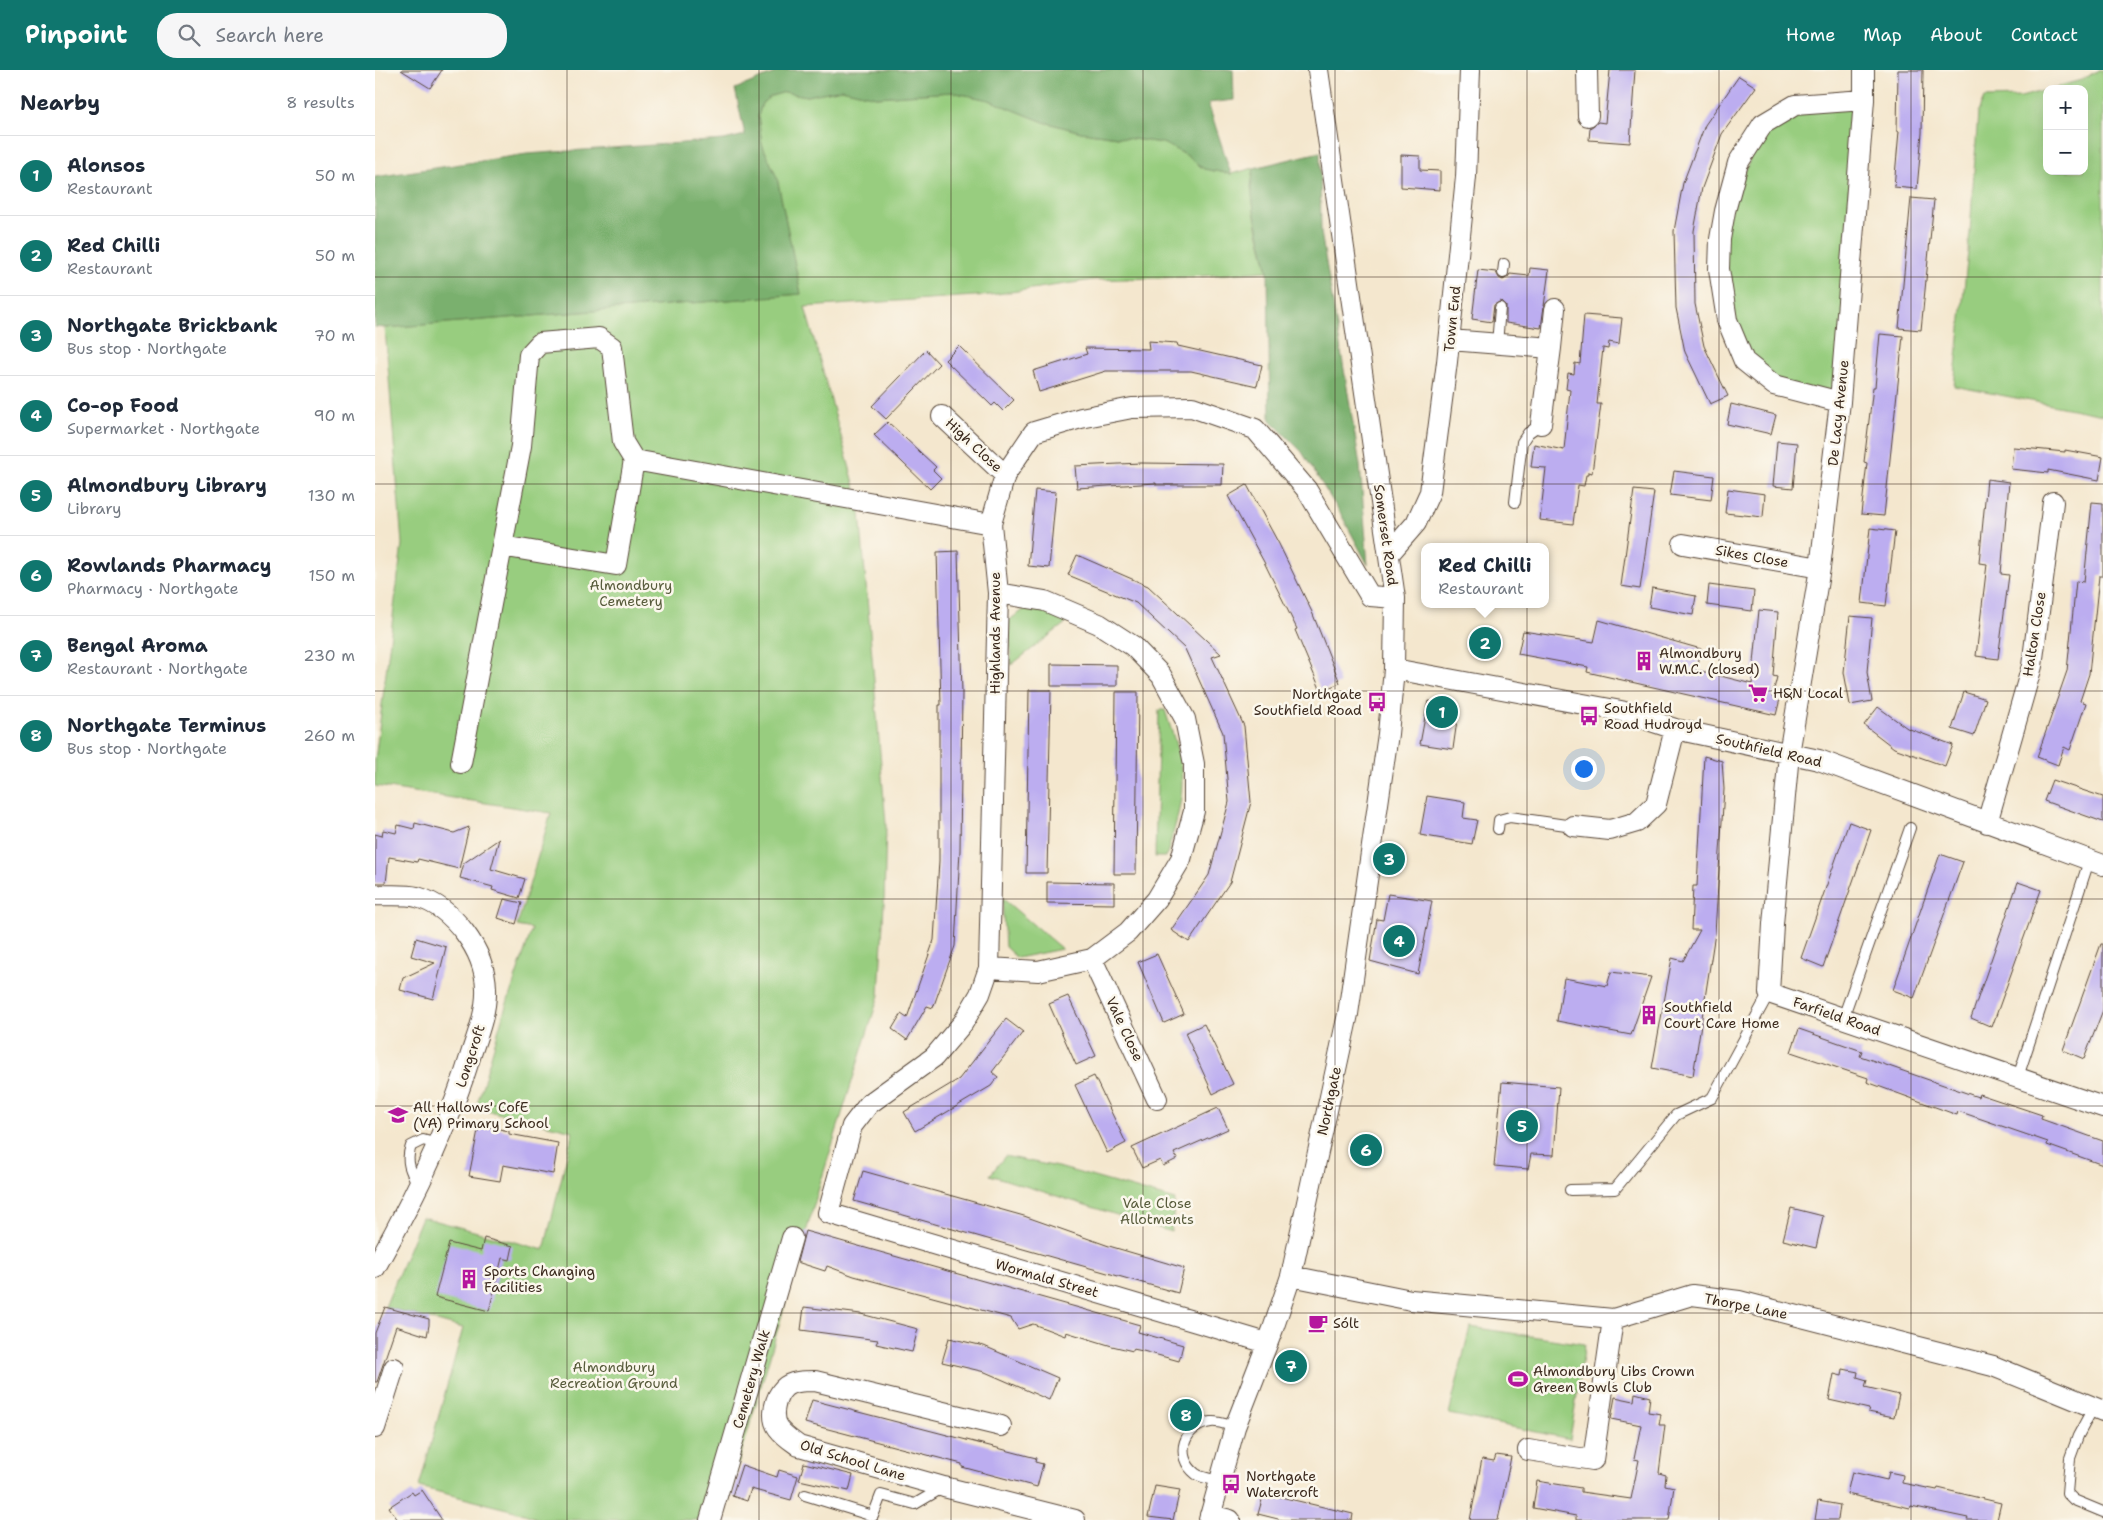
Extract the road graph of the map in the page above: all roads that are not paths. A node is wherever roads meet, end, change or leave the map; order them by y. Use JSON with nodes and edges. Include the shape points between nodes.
{"nodes":[{"id":1,"x":1318,"y":70,"type":"edge"},
{"id":2,"x":1470,"y":70,"type":"edge"},
{"id":3,"x":1587,"y":70,"type":"edge"},
{"id":4,"x":1864,"y":70,"type":"edge"},
{"id":5,"x":1864,"y":100,"type":"junction"},
{"id":6,"x":1589,"y":116,"type":"dead end"},
{"id":7,"x":1500,"y":308,"type":"dead end"},
{"id":8,"x":1555,"y":309,"type":"dead end"},
{"id":9,"x":1450,"y":340,"type":"junction"},
{"id":10,"x":1497,"y":344,"type":"junction"},
{"id":11,"x":1551,"y":348,"type":"junction"},
{"id":12,"x":1840,"y":402,"type":"junction"},
{"id":13,"x":942,"y":416,"type":"dead end"},
{"id":14,"x":1541,"y":424,"type":"joint"},
{"id":15,"x":634,"y":460,"type":"junction"},
{"id":16,"x":1005,"y":475,"type":"junction"},
{"id":17,"x":1515,"y":502,"type":"dead end"},
{"id":18,"x":2053,"y":502,"type":"dead end"},
{"id":19,"x":991,"y":524,"type":"junction"},
{"id":20,"x":1683,"y":544,"type":"dead end"},
{"id":21,"x":502,"y":546,"type":"junction"},
{"id":22,"x":1389,"y":554,"type":"junction"},
{"id":23,"x":1821,"y":568,"type":"junction"},
{"id":24,"x":998,"y":593,"type":"junction"},
{"id":25,"x":1395,"y":598,"type":"junction"},
{"id":26,"x":1394,"y":670,"type":"junction"},
{"id":27,"x":1675,"y":729,"type":"junction"},
{"id":28,"x":1789,"y":754,"type":"junction"},
{"id":29,"x":461,"y":763,"type":"dead end"},
{"id":30,"x":1987,"y":822,"type":"junction"},
{"id":31,"x":1573,"y":826,"type":"joint"},
{"id":32,"x":1910,"y":828,"type":"dead end"},
{"id":33,"x":1498,"y":829,"type":"dead end"},
{"id":34,"x":2096,"y":863,"type":"edge"},
{"id":35,"x":375,"y":895,"type":"edge"},
{"id":36,"x":1092,"y":959,"type":"junction"},
{"id":37,"x":989,"y":968,"type":"junction"},
{"id":38,"x":1769,"y":993,"type":"junction"},
{"id":39,"x":1843,"y":1018,"type":"junction"},
{"id":40,"x":2018,"y":1077,"type":"junction"},
{"id":41,"x":1157,"y":1099,"type":"dead end"},
{"id":42,"x":2103,"y":1107,"type":"edge"},
{"id":43,"x":1570,"y":1190,"type":"dead end"},
{"id":44,"x":827,"y":1213,"type":"joint"},
{"id":45,"x":792,"y":1238,"type":"dead end"},
{"id":46,"x":375,"y":1268,"type":"edge"},
{"id":47,"x":1291,"y":1276,"type":"junction"},
{"id":48,"x":1613,"y":1319,"type":"junction"},
{"id":49,"x":1267,"y":1343,"type":"junction"},
{"id":50,"x":394,"y":1368,"type":"dead end"},
{"id":51,"x":2098,"y":1410,"type":"edge"},
{"id":52,"x":1001,"y":1426,"type":"dead end"},
{"id":53,"x":1235,"y":1427,"type":"junction"},
{"id":54,"x":375,"y":1428,"type":"edge"},
{"id":55,"x":1528,"y":1450,"type":"dead end"},
{"id":56,"x":1219,"y":1482,"type":"junction"},
{"id":57,"x":944,"y":1487,"type":"junction"},
{"id":58,"x":805,"y":1495,"type":"dead end"},
{"id":59,"x":2103,"y":1512,"type":"edge"},
{"id":60,"x":1209,"y":1518,"type":"edge"},
{"id":61,"x":710,"y":1520,"type":"edge"},
{"id":62,"x":1075,"y":1520,"type":"edge"},
{"id":63,"x":1230,"y":1520,"type":"edge"}],
"edges":[{"from":1,"to":22,"type":"street","name":"Somerset Road"},
{"from":2,"to":9,"type":"street","name":"Town End","via":[[1466,176]]},
{"from":3,"to":6,"type":"street"},
{"from":4,"to":5,"type":"street","name":"De Lacy Avenue"},
{"from":5,"to":12,"type":"street","name":"De Lacy Avenue"},
{"from":5,"to":12,"type":"street","via":[[1795,105],[1763,124],[1738,163],[1720,239],[1719,269],[1727,320],[1744,361],[1774,385]]},
{"from":7,"to":10,"type":"lane"},
{"from":8,"to":11,"type":"street"},
{"from":9,"to":10,"type":"street"},
{"from":9,"to":22,"type":"street","name":"Town End","via":[[1431,492],[1416,523]]},
{"from":10,"to":11,"type":"street"},
{"from":11,"to":14,"type":"street"},
{"from":12,"to":23,"type":"street","name":"De Lacy Avenue"},
{"from":13,"to":16,"type":"street","name":"High Close"},
{"from":14,"to":17,"type":"lane","via":[[1522,442]]},
{"from":15,"to":19,"type":"street"},
{"from":15,"to":21,"type":"street","via":[[616,565]]},
{"from":15,"to":21,"type":"street","via":[[623,442],[612,347],[599,338],[540,343],[529,355],[521,446]]},
{"from":16,"to":19,"type":"street","name":"Highlands Avenue"},
{"from":16,"to":25,"type":"street","name":"Highlands Avenue","via":[[1034,432],[1132,408],[1192,407],[1255,429],[1307,490],[1370,596]]},
{"from":18,"to":30,"type":"street","name":"Halton Close","via":[[2032,666]]},
{"from":19,"to":24,"type":"street","name":"Highlands Avenue"},
{"from":20,"to":23,"type":"street","name":"Sikes Close"},
{"from":21,"to":29,"type":"street"},
{"from":22,"to":25,"type":"street","name":"Somerset Road"},
{"from":23,"to":28,"type":"street","name":"De Lacy Avenue"},
{"from":24,"to":36,"type":"street","via":[[1045,601],[1099,624],[1133,646],[1161,675],[1185,719],[1195,764],[1195,811],[1181,859],[1157,899],[1128,932]]},
{"from":24,"to":37,"type":"street","name":"Highlands Avenue"},
{"from":25,"to":26,"type":"street","name":"Somerset Road"},
{"from":26,"to":27,"type":"street","name":"Southfield Road","via":[[1621,712]]},
{"from":26,"to":47,"type":"street","name":"Northgate","via":[[1389,734],[1348,1014]]},
{"from":27,"to":28,"type":"street","name":"Southfield Road"},
{"from":27,"to":31,"type":"street","via":[[1656,804],[1637,822],[1610,830]]},
{"from":28,"to":30,"type":"street","name":"Southfield Road","via":[[1819,760]]},
{"from":28,"to":38,"type":"street"},
{"from":30,"to":34,"type":"street","name":"Southfield Road"},
{"from":31,"to":33,"type":"lane","via":[[1510,817],[1499,820]]},
{"from":32,"to":39,"type":"lane"},
{"from":34,"to":40,"type":"lane"},
{"from":35,"to":46,"type":"street","name":"Longcroft","via":[[416,897],[447,911],[466,935],[481,963],[486,988],[483,1017],[465,1075],[419,1186]]},
{"from":36,"to":37,"type":"street","via":[[1038,971]]},
{"from":36,"to":41,"type":"street","name":"Vale Close"},
{"from":37,"to":44,"type":"street","name":"Highlands Avenue","via":[[963,1023],[934,1057],[869,1104],[852,1126]]},
{"from":38,"to":39,"type":"street","name":"Farfield Road"},
{"from":38,"to":43,"type":"lane","via":[[1712,1098],[1677,1115],[1615,1189]]},
{"from":39,"to":40,"type":"street","name":"Farfield Road"},
{"from":40,"to":42,"type":"street","name":"Farfield Road"},
{"from":44,"to":49,"type":"street","name":"Wormald Street"},
{"from":45,"to":61,"type":"street","name":"Cemetery Walk"},
{"from":47,"to":48,"type":"street","name":"Thorpe Lane","via":[[1411,1300]]},
{"from":47,"to":49,"type":"street","name":"Northgate"},
{"from":48,"to":51,"type":"street","name":"Thorpe Lane","via":[[1692,1296],[1739,1301],[1993,1366]]},
{"from":48,"to":55,"type":"street","via":[[1593,1460]]},
{"from":49,"to":53,"type":"street","name":"Northgate"},
{"from":50,"to":54,"type":"street"},
{"from":51,"to":59,"type":"lane","via":[[2078,1436],[2070,1458],[2067,1493],[2074,1500]]},
{"from":52,"to":57,"type":"street","name":"Old School Lane","via":[[815,1381],[785,1387],[777,1399],[773,1414],[777,1427],[799,1446]]},
{"from":53,"to":56,"type":"street","name":"Northgate"},
{"from":53,"to":56,"type":"lane","via":[[1213,1421],[1199,1425],[1187,1436],[1182,1450],[1187,1464],[1197,1475]]},
{"from":56,"to":60,"type":"street","name":"Northgate"},
{"from":57,"to":58,"type":"lane","via":[[915,1504],[881,1495],[873,1516]]},
{"from":57,"to":62,"type":"street","name":"Old School Lane"},
{"from":60,"to":63,"type":"street"}]}
